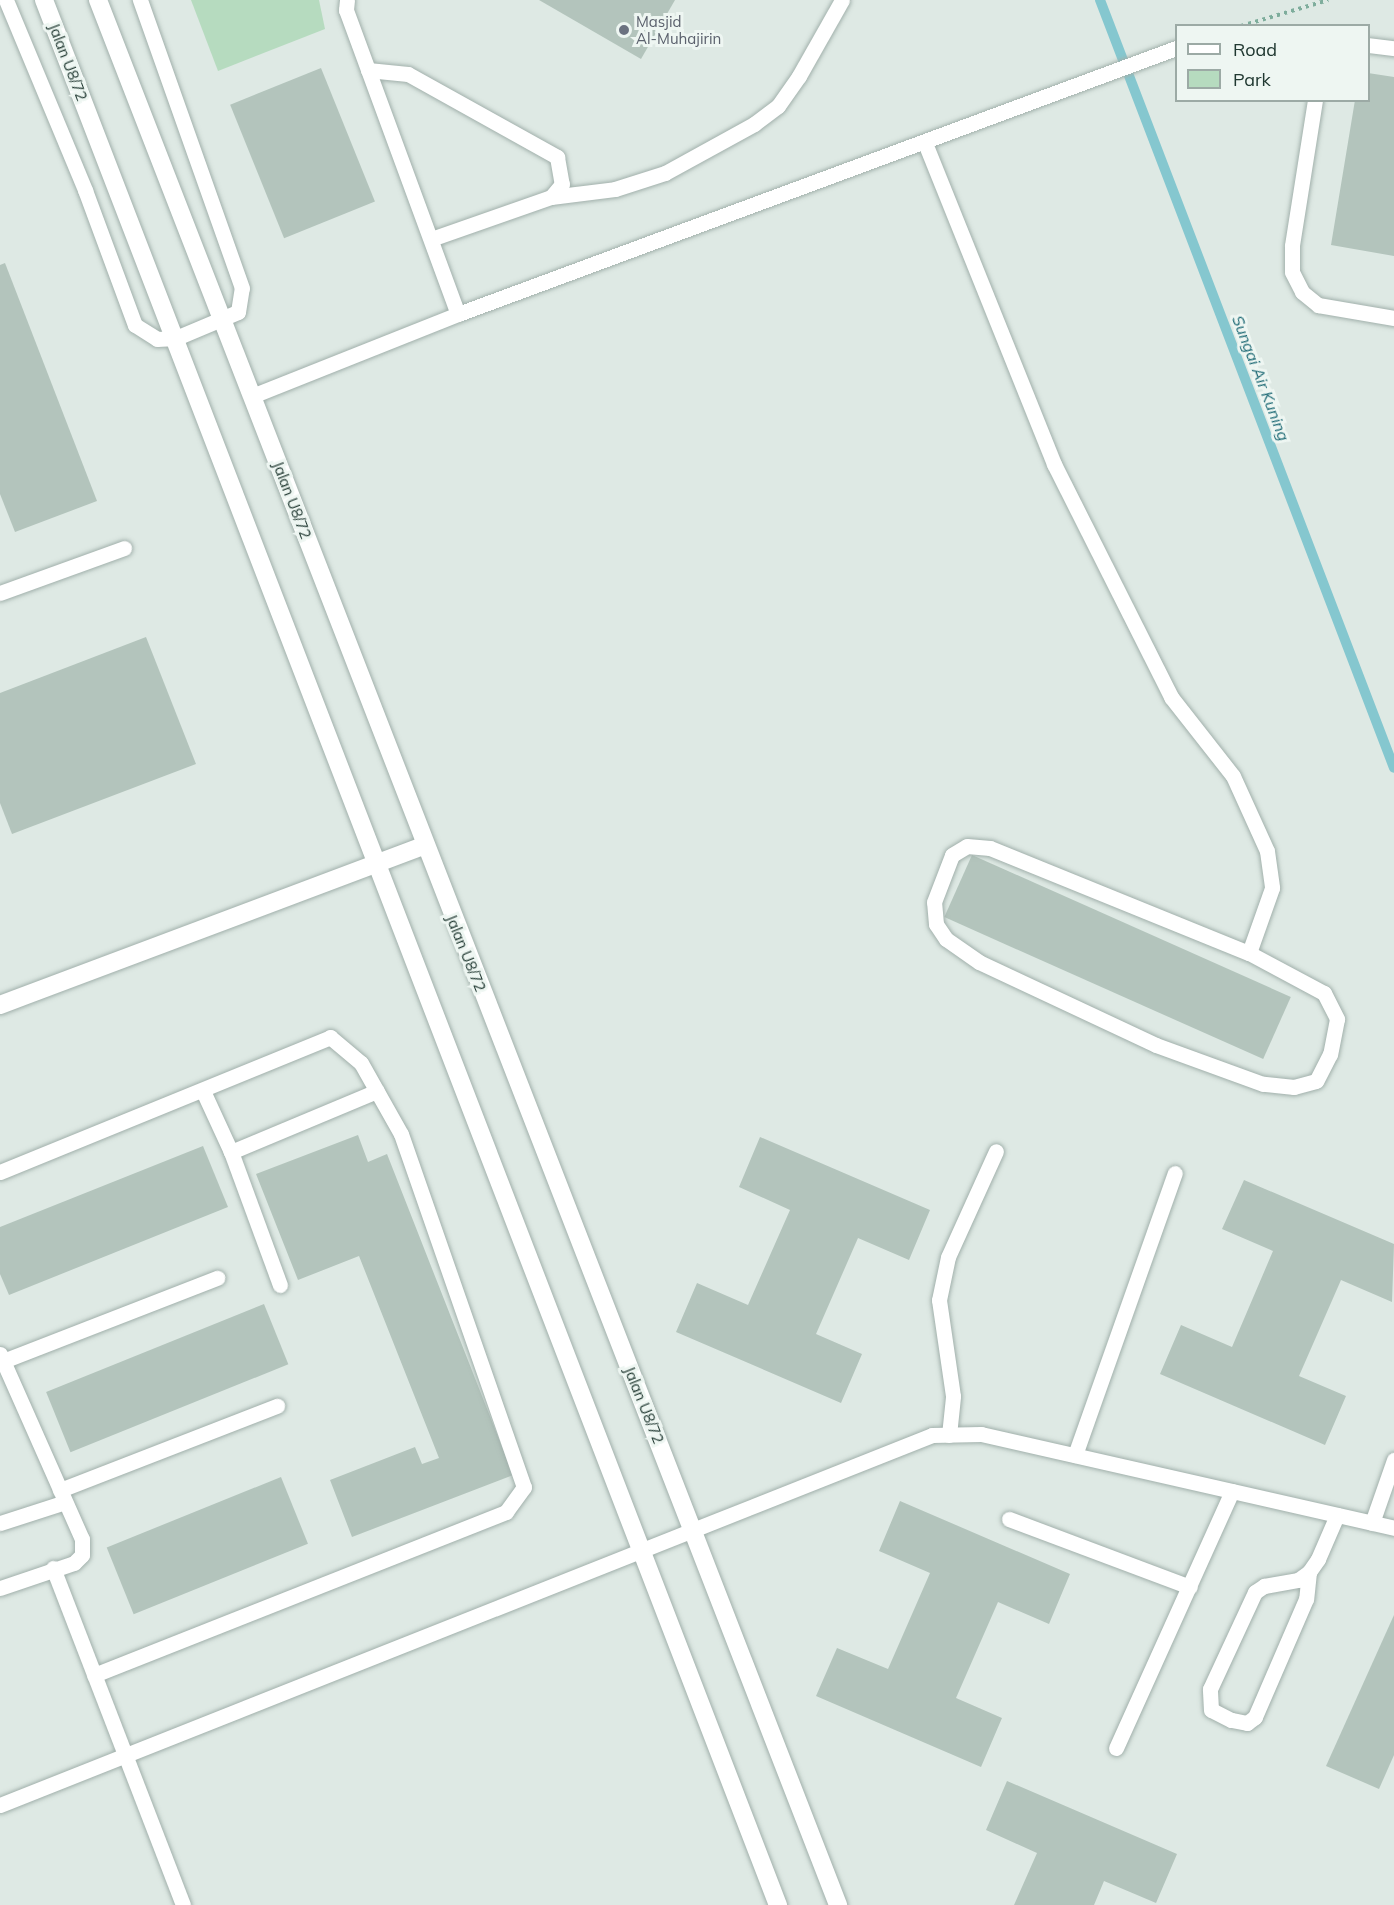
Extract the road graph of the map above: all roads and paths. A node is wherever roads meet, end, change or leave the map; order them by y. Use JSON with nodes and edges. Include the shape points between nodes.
{"nodes":[{"id":1,"x":6,"y":0,"type":"edge"},
{"id":2,"x":44,"y":0,"type":"edge"},
{"id":3,"x":98,"y":0,"type":"edge"},
{"id":4,"x":140,"y":0,"type":"edge"},
{"id":5,"x":347,"y":0,"type":"edge"},
{"id":6,"x":842,"y":0,"type":"edge"},
{"id":7,"x":1328,"y":0,"type":"edge"},
{"id":8,"x":1248,"y":24,"type":"edge"},
{"id":9,"x":1370,"y":45,"type":"edge"},
{"id":10,"x":1175,"y":48,"type":"edge"},
{"id":11,"x":1394,"y":48,"type":"edge"},
{"id":12,"x":368,"y":70,"type":"junction"},
{"id":13,"x":1315,"y":102,"type":"edge"},
{"id":14,"x":926,"y":143,"type":"junction"},
{"id":15,"x":550,"y":197,"type":"junction"},
{"id":16,"x":431,"y":239,"type":"junction"},
{"id":17,"x":458,"y":314,"type":"junction"},
{"id":18,"x":1394,"y":318,"type":"edge"},
{"id":19,"x":222,"y":322,"type":"junction"},
{"id":20,"x":176,"y":338,"type":"junction"},
{"id":21,"x":252,"y":396,"type":"junction"},
{"id":22,"x":124,"y":548,"type":"dead end"},
{"id":23,"x":0,"y":593,"type":"edge"},
{"id":24,"x":423,"y":846,"type":"junction"},
{"id":25,"x":374,"y":864,"type":"junction"},
{"id":26,"x":1249,"y":953,"type":"junction"},
{"id":27,"x":0,"y":1005,"type":"edge"},
{"id":28,"x":203,"y":1091,"type":"junction"},
{"id":29,"x":377,"y":1091,"type":"junction"},
{"id":30,"x":996,"y":1151,"type":"dead end"},
{"id":31,"x":231,"y":1152,"type":"junction"},
{"id":32,"x":0,"y":1172,"type":"edge"},
{"id":33,"x":1175,"y":1173,"type":"dead end"},
{"id":34,"x":217,"y":1278,"type":"dead end"},
{"id":35,"x":280,"y":1284,"type":"dead end"},
{"id":36,"x":1,"y":1358,"type":"edge"},
{"id":37,"x":277,"y":1406,"type":"dead end"},
{"id":38,"x":949,"y":1435,"type":"junction"},
{"id":39,"x":1075,"y":1455,"type":"junction"},
{"id":40,"x":1394,"y":1460,"type":"edge"},
{"id":41,"x":1232,"y":1491,"type":"junction"},
{"id":42,"x":62,"y":1496,"type":"junction"},
{"id":43,"x":1337,"y":1515,"type":"junction"},
{"id":44,"x":1009,"y":1519,"type":"dead end"},
{"id":45,"x":0,"y":1523,"type":"edge"},
{"id":46,"x":1372,"y":1523,"type":"junction"},
{"id":47,"x":1394,"y":1528,"type":"edge"},
{"id":48,"x":693,"y":1530,"type":"junction"},
{"id":49,"x":642,"y":1550,"type":"junction"},
{"id":50,"x":53,"y":1568,"type":"junction"},
{"id":51,"x":1309,"y":1572,"type":"junction"},
{"id":52,"x":1190,"y":1587,"type":"junction"},
{"id":53,"x":0,"y":1588,"type":"edge"},
{"id":54,"x":94,"y":1675,"type":"junction"},
{"id":55,"x":1116,"y":1748,"type":"dead end"},
{"id":56,"x":125,"y":1758,"type":"junction"},
{"id":57,"x":0,"y":1805,"type":"edge"},
{"id":58,"x":183,"y":1905,"type":"edge"},
{"id":59,"x":778,"y":1905,"type":"edge"},
{"id":60,"x":838,"y":1905,"type":"edge"}],
"edges":[{"from":1,"to":20,"type":"lane","via":[[86,190],[135,325],[157,339]]},
{"from":2,"to":20,"type":"street","name":"Jalan U8/72"},
{"from":3,"to":19,"type":"street","name":"Jalan U8/72"},
{"from":4,"to":19,"type":"lane","via":[[242,288],[238,312]]},
{"from":5,"to":12,"type":"lane","via":[[346,10]]},
{"from":6,"to":15,"type":"lane","via":[[778,106],[754,124],[665,173],[615,189]]},
{"from":7,"to":8,"type":"path"},
{"from":9,"to":11,"type":"lane"},
{"from":10,"to":14,"type":"lane"},
{"from":12,"to":15,"type":"lane","via":[[408,74],[557,157],[562,184]]},
{"from":12,"to":16,"type":"lane"},
{"from":13,"to":18,"type":"lane","via":[[1292,246],[1292,272],[1302,292],[1318,305]]},
{"from":14,"to":17,"type":"lane"},
{"from":14,"to":26,"type":"lane","via":[[1054,464],[1171,697],[1233,776],[1267,851],[1272,888]]},
{"from":15,"to":16,"type":"lane"},
{"from":16,"to":17,"type":"lane"},
{"from":17,"to":21,"type":"lane"},
{"from":19,"to":20,"type":"lane"},
{"from":19,"to":21,"type":"street","name":"Jalan U8/72"},
{"from":20,"to":25,"type":"street","name":"Jalan U8/72","via":[[354,799]]},
{"from":21,"to":24,"type":"street","name":"Jalan U8/72"},
{"from":22,"to":23,"type":"lane"},
{"from":24,"to":25,"type":"street"},
{"from":24,"to":48,"type":"street","name":"Jalan U8/72"},
{"from":25,"to":27,"type":"street"},
{"from":25,"to":49,"type":"street","name":"Jalan U8/72"},
{"from":26,"to":26,"type":"lane","via":[[990,848],[967,846],[952,855],[934,902],[936,924],[946,939],[979,962],[1021,982],[1156,1045],[1263,1084],[1294,1087],[1316,1081],[1330,1054],[1337,1019],[1324,993]]},
{"from":28,"to":29,"type":"lane","via":[[330,1037],[361,1063]]},
{"from":28,"to":31,"type":"lane"},
{"from":28,"to":32,"type":"lane"},
{"from":29,"to":31,"type":"lane"},
{"from":29,"to":54,"type":"lane","via":[[401,1134],[524,1487],[506,1512]]},
{"from":30,"to":38,"type":"lane","via":[[948,1257],[939,1300],[953,1396]]},
{"from":31,"to":35,"type":"lane"},
{"from":33,"to":39,"type":"lane"},
{"from":34,"to":36,"type":"lane"},
{"from":36,"to":42,"type":"lane"},
{"from":37,"to":42,"type":"lane"},
{"from":38,"to":39,"type":"lane","via":[[981,1434]]},
{"from":38,"to":48,"type":"lane","via":[[932,1435]]},
{"from":39,"to":41,"type":"lane"},
{"from":40,"to":46,"type":"lane"},
{"from":41,"to":43,"type":"lane"},
{"from":41,"to":52,"type":"lane"},
{"from":42,"to":45,"type":"lane"},
{"from":42,"to":50,"type":"lane","via":[[82,1539],[82,1556],[74,1563]]},
{"from":43,"to":46,"type":"lane"},
{"from":43,"to":51,"type":"lane"},
{"from":44,"to":52,"type":"lane"},
{"from":46,"to":47,"type":"lane"},
{"from":48,"to":49,"type":"lane"},
{"from":48,"to":60,"type":"street","name":"Jalan U8/72"},
{"from":49,"to":56,"type":"lane"},
{"from":49,"to":59,"type":"street","name":"Jalan U8/72"},
{"from":50,"to":53,"type":"lane"},
{"from":50,"to":54,"type":"lane"},
{"from":51,"to":51,"type":"lane","via":[[1298,1580],[1264,1586],[1255,1592],[1210,1689],[1211,1710],[1239,1722],[1247,1723],[1255,1717],[1306,1599]]},
{"from":52,"to":55,"type":"lane"},
{"from":54,"to":56,"type":"lane"},
{"from":56,"to":57,"type":"lane"},
{"from":56,"to":58,"type":"lane"}]}
